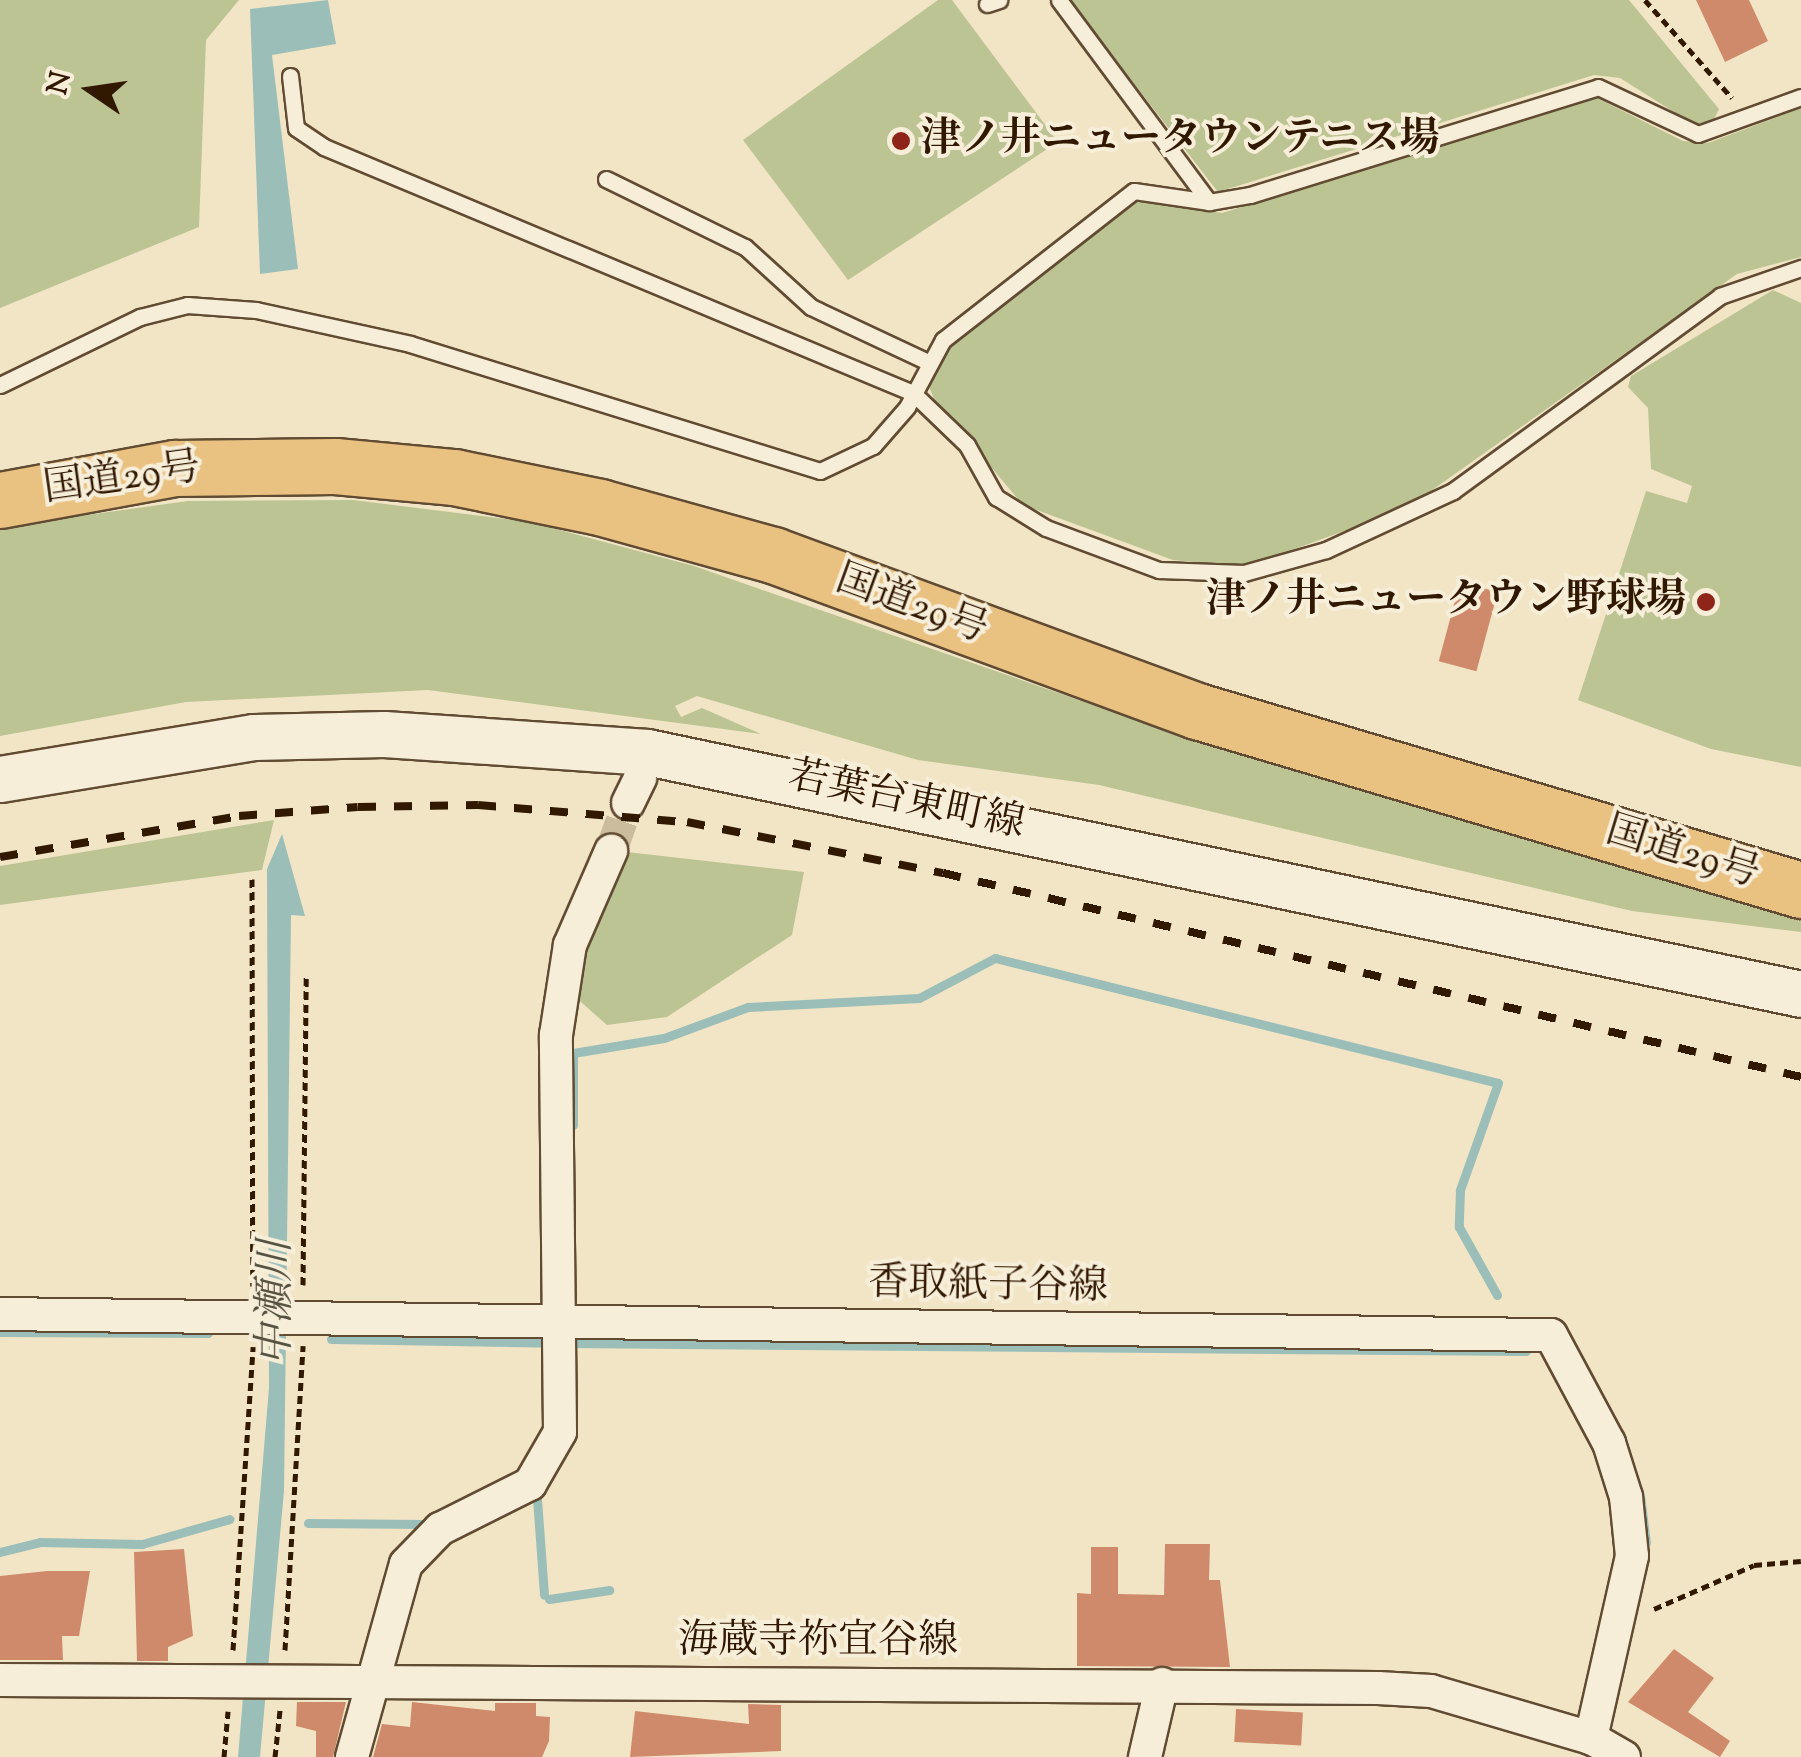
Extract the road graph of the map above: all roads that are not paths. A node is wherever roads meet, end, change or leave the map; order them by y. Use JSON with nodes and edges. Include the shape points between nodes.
{"nodes":[{"id":1,"x":1058,"y":0,"type":"edge"},
{"id":2,"x":290,"y":76,"type":"dead end"},
{"id":3,"x":1801,"y":97,"type":"edge"},
{"id":4,"x":606,"y":179,"type":"dead end"},
{"id":5,"x":1210,"y":202,"type":"junction"},
{"id":6,"x":1801,"y":268,"type":"edge"},
{"id":7,"x":926,"y":361,"type":"junction"},
{"id":8,"x":0,"y":385,"type":"edge"},
{"id":9,"x":913,"y":393,"type":"junction"},
{"id":10,"x":0,"y":500,"type":"edge"},
{"id":11,"x":0,"y":779,"type":"edge"},
{"id":12,"x":611,"y":851,"type":"tunnel mouth"},
{"id":13,"x":1801,"y":890,"type":"edge"},
{"id":14,"x":1801,"y":994,"type":"edge"},
{"id":15,"x":0,"y":1314,"type":"edge"},
{"id":16,"x":559,"y":1322,"type":"junction"},
{"id":17,"x":0,"y":1680,"type":"edge"},
{"id":18,"x":378,"y":1682,"type":"junction"},
{"id":19,"x":1162,"y":1684,"type":"junction"},
{"id":20,"x":1591,"y":1738,"type":"junction"},
{"id":21,"x":352,"y":1757,"type":"edge"},
{"id":22,"x":1145,"y":1757,"type":"edge"},
{"id":23,"x":1624,"y":1757,"type":"edge"}],
"edges":[{"from":1,"to":5,"type":"lane"},
{"from":2,"to":9,"type":"lane","via":[[296,128],[324,147]]},
{"from":3,"to":5,"type":"lane","via":[[1698,134],[1598,87]]},
{"from":4,"to":7,"type":"lane","via":[[744,246],[811,306]]},
{"from":5,"to":7,"type":"lane","via":[[1134,192]]},
{"from":6,"to":9,"type":"lane","via":[[1720,296],[1453,491],[1326,550],[1244,573],[1159,570],[1046,528],[996,496],[966,446]]},
{"from":7,"to":9,"type":"lane"},
{"from":8,"to":9,"type":"lane","via":[[140,317],[187,305],[410,344],[820,471],[872,446]]},
{"from":10,"to":13,"type":"highway","name":"国道29号","via":[[175,468],[335,466],[454,477],[600,507],[773,555],[1197,711]]},
{"from":11,"to":14,"type":"main road","name":"若葉台東町線","via":[[254,737],[384,734],[646,752]]},
{"from":12,"to":16,"type":"street","via":[[570,945],[556,1035]]},
{"from":15,"to":16,"type":"street","name":"香取紙子谷線"},
{"from":16,"to":18,"type":"street","via":[[554,1452],[512,1498],[424,1541],[406,1564]]},
{"from":16,"to":20,"type":"street","name":"香取紙子谷線","via":[[1550,1335],[1609,1443],[1626,1497],[1632,1556]]},
{"from":17,"to":18,"type":"street","name":"海蔵寺祢宜谷線"},
{"from":18,"to":19,"type":"street","name":"海蔵寺祢宜谷線"},
{"from":18,"to":21,"type":"street"},
{"from":19,"to":20,"type":"street","name":"海蔵寺祢宜谷線","via":[[1431,1691]]},
{"from":19,"to":22,"type":"street"},
{"from":20,"to":23,"type":"street","name":"海蔵寺祢宜谷線"}]}
